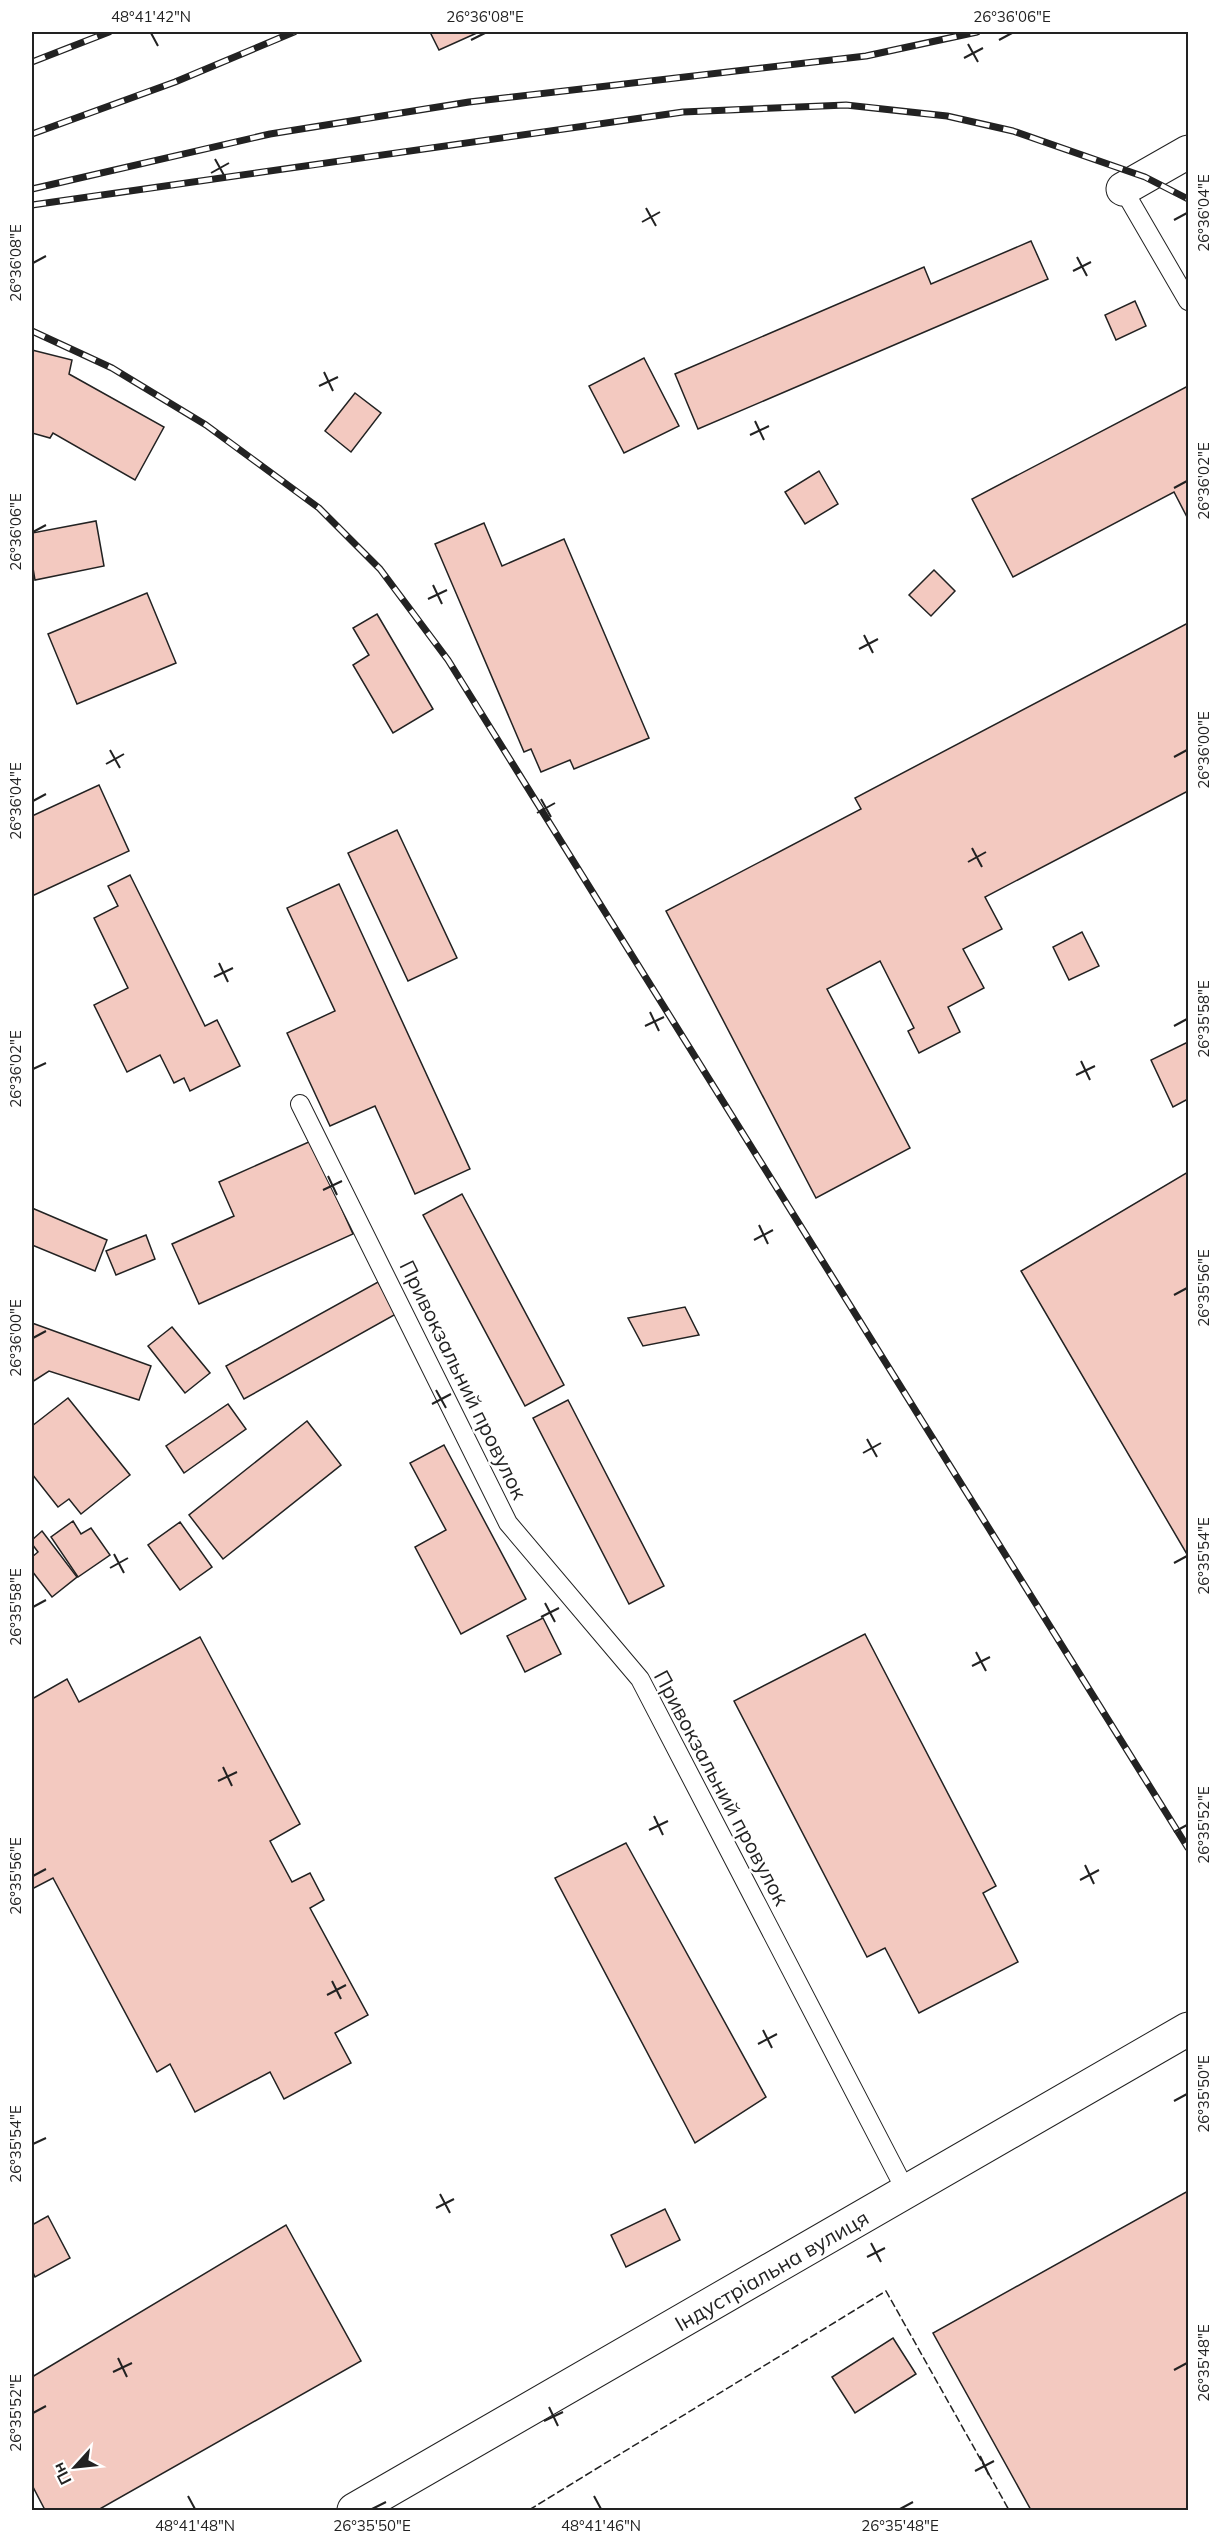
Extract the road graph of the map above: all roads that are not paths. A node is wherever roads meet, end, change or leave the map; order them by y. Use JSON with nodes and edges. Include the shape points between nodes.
{"nodes":[{"id":1,"x":1188,"y":152,"type":"edge"},
{"id":2,"x":1123,"y":189,"type":"joint"},
{"id":3,"x":1188,"y":301,"type":"edge"},
{"id":4,"x":300,"y":1104,"type":"dead end"},
{"id":5,"x":1188,"y":2029,"type":"edge"},
{"id":6,"x":907,"y":2193,"type":"junction"},
{"id":7,"x":354,"y":2511,"type":"edge"}],
"edges":[{"from":1,"to":2,"type":"street"},
{"from":2,"to":3,"type":"lane"},
{"from":4,"to":6,"type":"lane","name":"Привокзальний провулок","via":[[508,1523],[640,1679]]},
{"from":5,"to":6,"type":"street","name":"Індустріальна вулиця"},
{"from":6,"to":7,"type":"street","name":"Індустріальна вулиця"}]}
